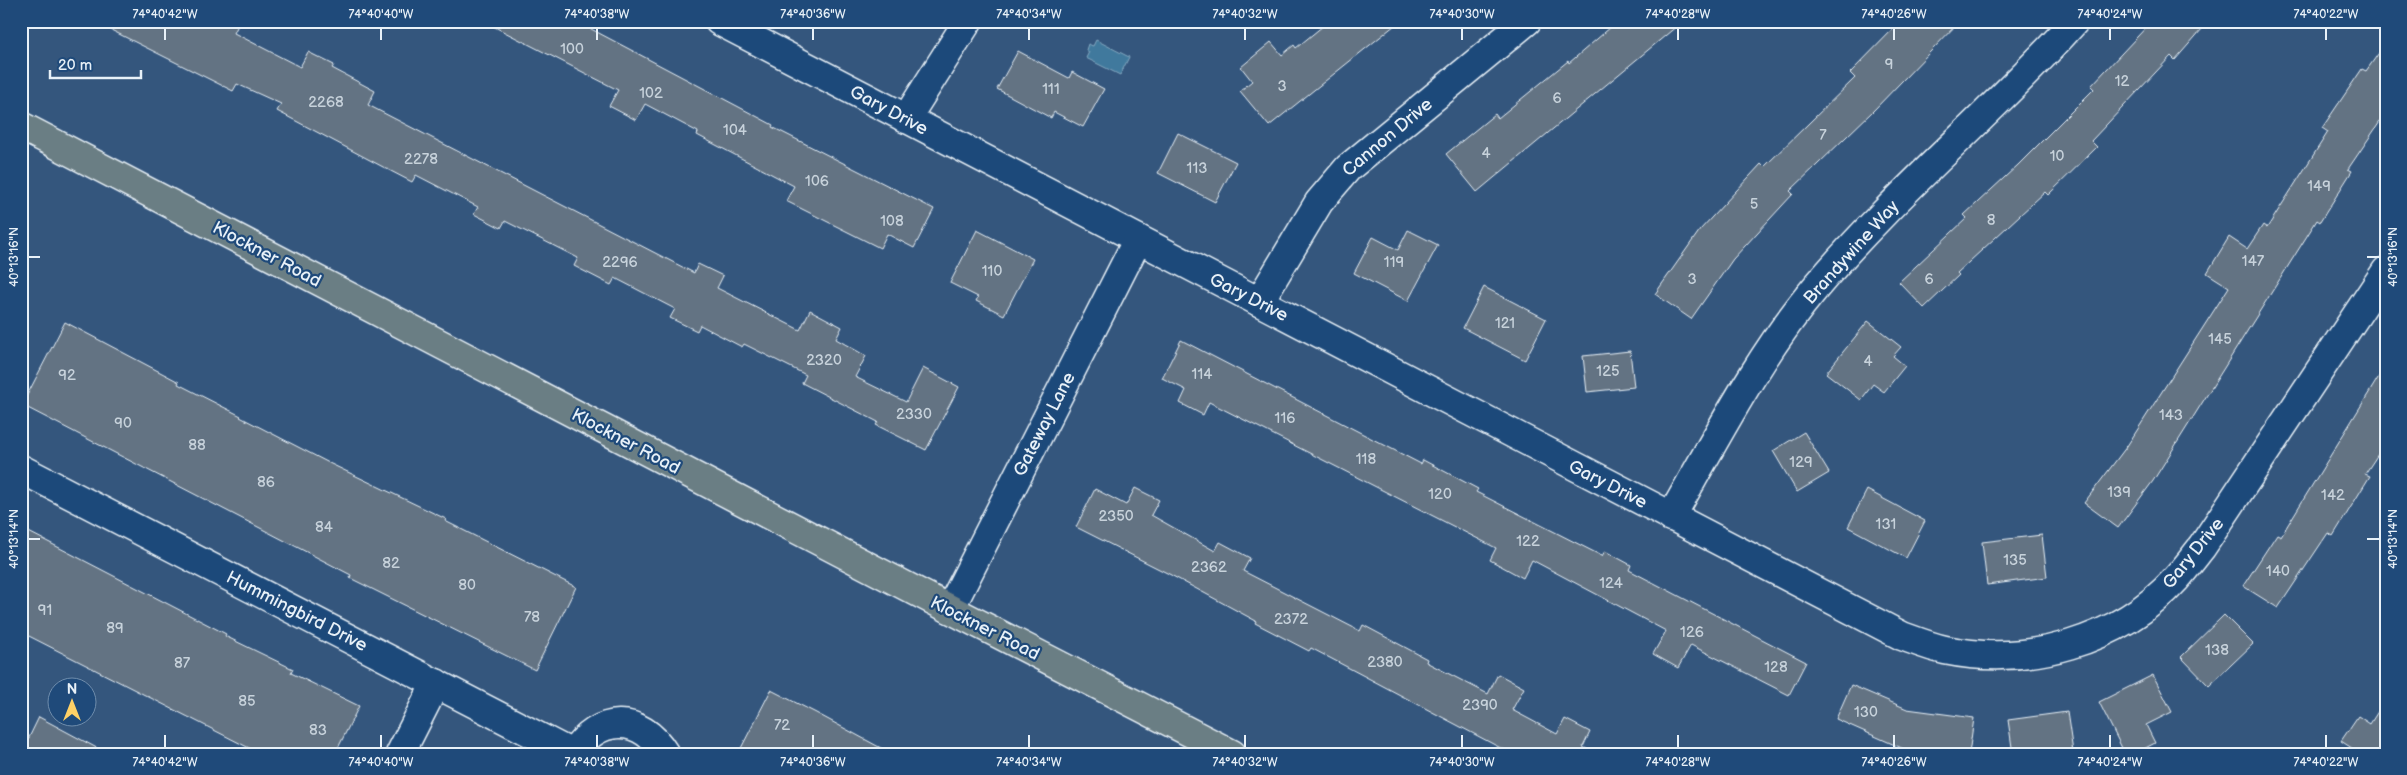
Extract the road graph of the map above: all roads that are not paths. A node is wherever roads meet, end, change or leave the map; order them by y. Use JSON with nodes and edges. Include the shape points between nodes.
{"nodes":[{"id":1,"x":719,"y":21,"type":"edge"},
{"id":2,"x":968,"y":21,"type":"edge"},
{"id":3,"x":1527,"y":21,"type":"edge"},
{"id":4,"x":2075,"y":21,"type":"edge"},
{"id":5,"x":906,"y":119,"type":"junction"},
{"id":6,"x":21,"y":126,"type":"edge"},
{"id":7,"x":1138,"y":239,"type":"junction"},
{"id":8,"x":2386,"y":270,"type":"edge"},
{"id":9,"x":1259,"y":302,"type":"junction"},
{"id":10,"x":21,"y":469,"type":"edge"},
{"id":11,"x":1671,"y":517,"type":"junction"},
{"id":12,"x":950,"y":610,"type":"junction"},
{"id":13,"x":436,"y":683,"type":"junction"},
{"id":14,"x":400,"y":754,"type":"edge"},
{"id":15,"x":572,"y":754,"type":"edge"},
{"id":16,"x":665,"y":754,"type":"edge"},
{"id":17,"x":1232,"y":754,"type":"edge"}],
"edges":[{"from":1,"to":5,"type":"street","name":"Gary Drive"},
{"from":2,"to":5,"type":"street"},
{"from":3,"to":9,"type":"street","name":"Cannon Drive","via":[[1348,168],[1319,202]]},
{"from":4,"to":11,"type":"street","name":"Brandywine Way","via":[[1967,133],[1866,230],[1815,288],[1761,362]]},
{"from":5,"to":7,"type":"street","name":"Gary Drive"},
{"from":6,"to":12,"type":"main road","name":"Klockner Road"},
{"from":7,"to":9,"type":"street","name":"Gary Drive"},
{"from":7,"to":12,"type":"street","name":"Gateway Lane"},
{"from":8,"to":11,"type":"street","name":"Gary Drive","via":[[2202,546],[2175,580],[2129,617],[2067,646],[2025,654],[1982,655],[1944,650],[1902,636]]},
{"from":9,"to":11,"type":"street","name":"Gary Drive"},
{"from":10,"to":13,"type":"street","name":"Hummingbird Drive"},
{"from":12,"to":17,"type":"main road","name":"Klockner Road"},
{"from":13,"to":14,"type":"street"},
{"from":13,"to":15,"type":"street","name":"Hummingbird Drive"},
{"from":15,"to":16,"type":"street","name":"Hummingbird Drive","via":[[581,740],[594,730],[610,724],[626,724],[642,729],[656,740]]}]}
